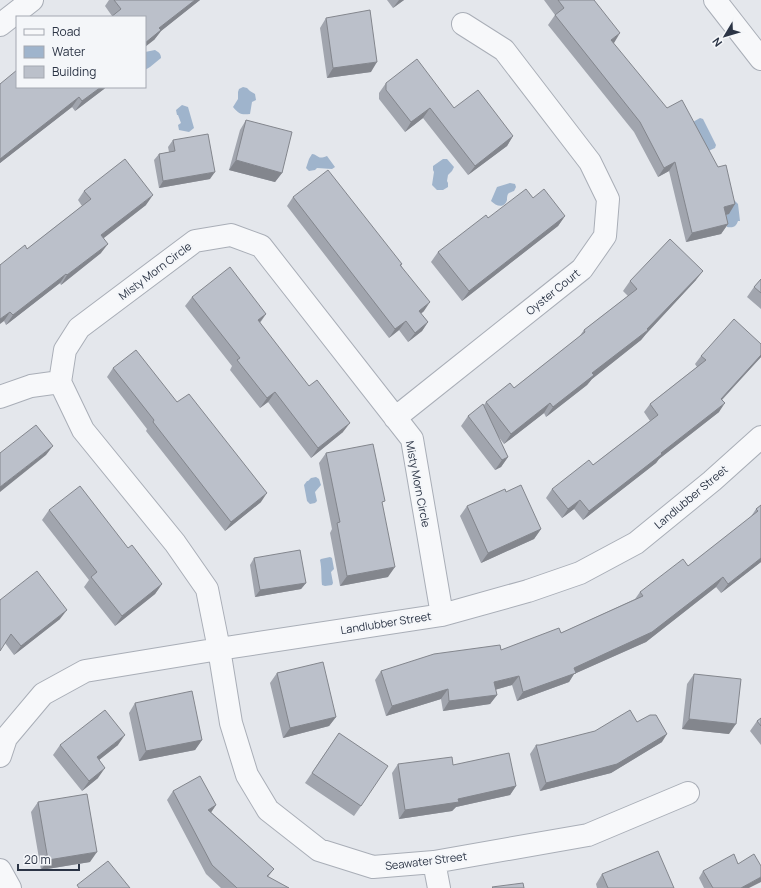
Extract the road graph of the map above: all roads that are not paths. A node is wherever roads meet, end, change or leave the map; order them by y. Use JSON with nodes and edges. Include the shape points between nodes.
{"nodes":[{"id":1,"x":32,"y":0,"type":"edge"},
{"id":2,"x":715,"y":0,"type":"edge"},
{"id":3,"x":463,"y":24,"type":"dead end"},
{"id":4,"x":0,"y":25,"type":"edge"},
{"id":5,"x":761,"y":59,"type":"edge"},
{"id":6,"x":60,"y":382,"type":"junction"},
{"id":7,"x":0,"y":398,"type":"edge"},
{"id":8,"x":395,"y":418,"type":"junction"},
{"id":9,"x":761,"y":437,"type":"edge"},
{"id":10,"x":442,"y":615,"type":"junction"},
{"id":11,"x":219,"y":649,"type":"junction"},
{"id":12,"x":0,"y":756,"type":"edge"},
{"id":13,"x":688,"y":793,"type":"dead end"},
{"id":14,"x":434,"y":862,"type":"junction"},
{"id":15,"x":0,"y":870,"type":"edge"},
{"id":16,"x":10,"y":888,"type":"edge"},
{"id":17,"x":439,"y":888,"type":"edge"}],
"edges":[{"from":1,"to":4,"type":"street"},
{"from":2,"to":5,"type":"street"},
{"from":3,"to":8,"type":"street","name":"Oyster Court","via":[[504,50],[590,162],[608,200],[605,236],[582,269]]},
{"from":6,"to":7,"type":"street","via":[[31,386]]},
{"from":6,"to":8,"type":"street","name":"Misty Morn Circle","via":[[65,350],[79,328],[194,241],[231,235],[261,246]]},
{"from":6,"to":11,"type":"street","via":[[83,430],[175,543],[206,589]]},
{"from":8,"to":10,"type":"street","name":"Misty Morn Circle","via":[[412,439]]},
{"from":9,"to":10,"type":"street","name":"Landlubber Street","via":[[636,543],[580,573],[528,591]]},
{"from":10,"to":11,"type":"street","name":"Landlubber Street"},
{"from":11,"to":12,"type":"street","name":"Landlubber Street","via":[[85,672],[43,694],[6,738]]},
{"from":11,"to":14,"type":"street","name":"Seawater Street","via":[[231,723],[247,775],[268,810],[319,850],[373,867]]},
{"from":13,"to":14,"type":"street","name":"Seawater Street","via":[[588,835]]},
{"from":14,"to":17,"type":"street"},
{"from":15,"to":16,"type":"street"}]}
